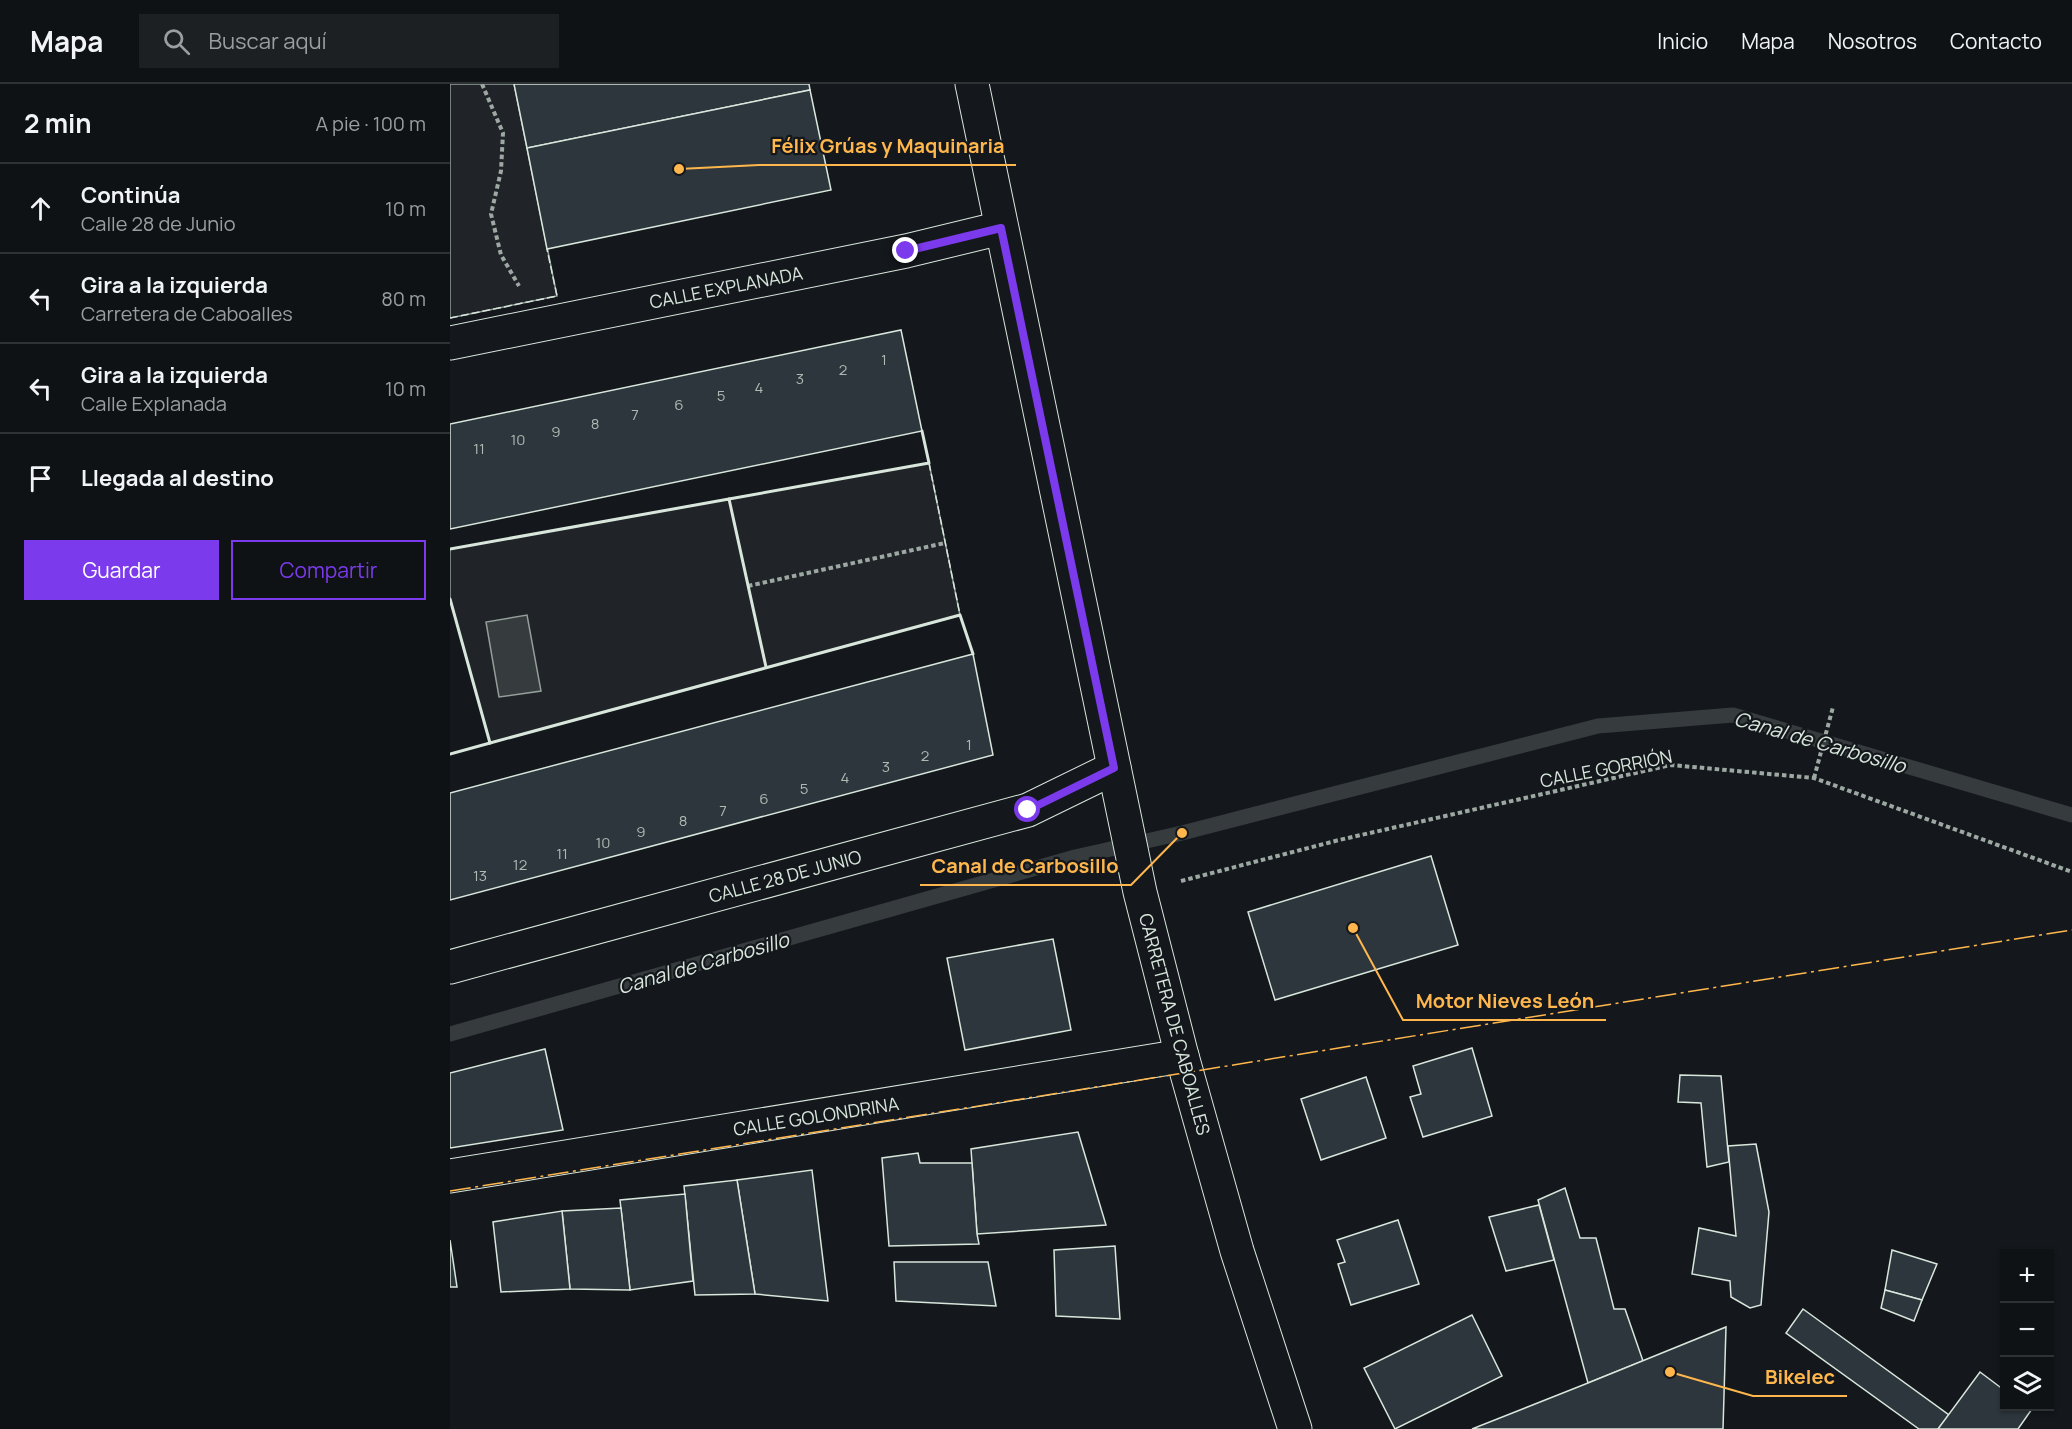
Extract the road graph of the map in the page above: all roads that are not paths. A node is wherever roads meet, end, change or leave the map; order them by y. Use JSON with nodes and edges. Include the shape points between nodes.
{"nodes":[{"id":1,"x":972,"y":84,"type":"edge"},
{"id":2,"x":1001,"y":228,"type":"junction"},
{"id":3,"x":450,"y":343,"type":"edge"},
{"id":4,"x":1114,"y":768,"type":"junction"},
{"id":5,"x":450,"y":967,"type":"edge"},
{"id":6,"x":1182,"y":1056,"type":"junction"},
{"id":7,"x":450,"y":1176,"type":"edge"},
{"id":8,"x":1294,"y":1429,"type":"edge"}],
"edges":[{"from":1,"to":2,"type":"street","name":"CARRETERA DE CABOALLES"},
{"from":2,"to":3,"type":"street","name":"CALLE EXPLANADA","via":[[906,251]]},
{"from":2,"to":4,"type":"street","name":"CARRETERA DE CABOALLES"},
{"from":4,"to":5,"type":"street","name":"CALLE 28 DE JUNIO","via":[[1028,810]]},
{"from":4,"to":6,"type":"street","name":"CARRETERA DE CABOALLES","via":[[1138,885]]},
{"from":6,"to":7,"type":"street","name":"CALLE GOLONDRINA"},
{"from":6,"to":8,"type":"street","name":"CARRETERA DE CABOALLES","via":[[1237,1251]]}]}
